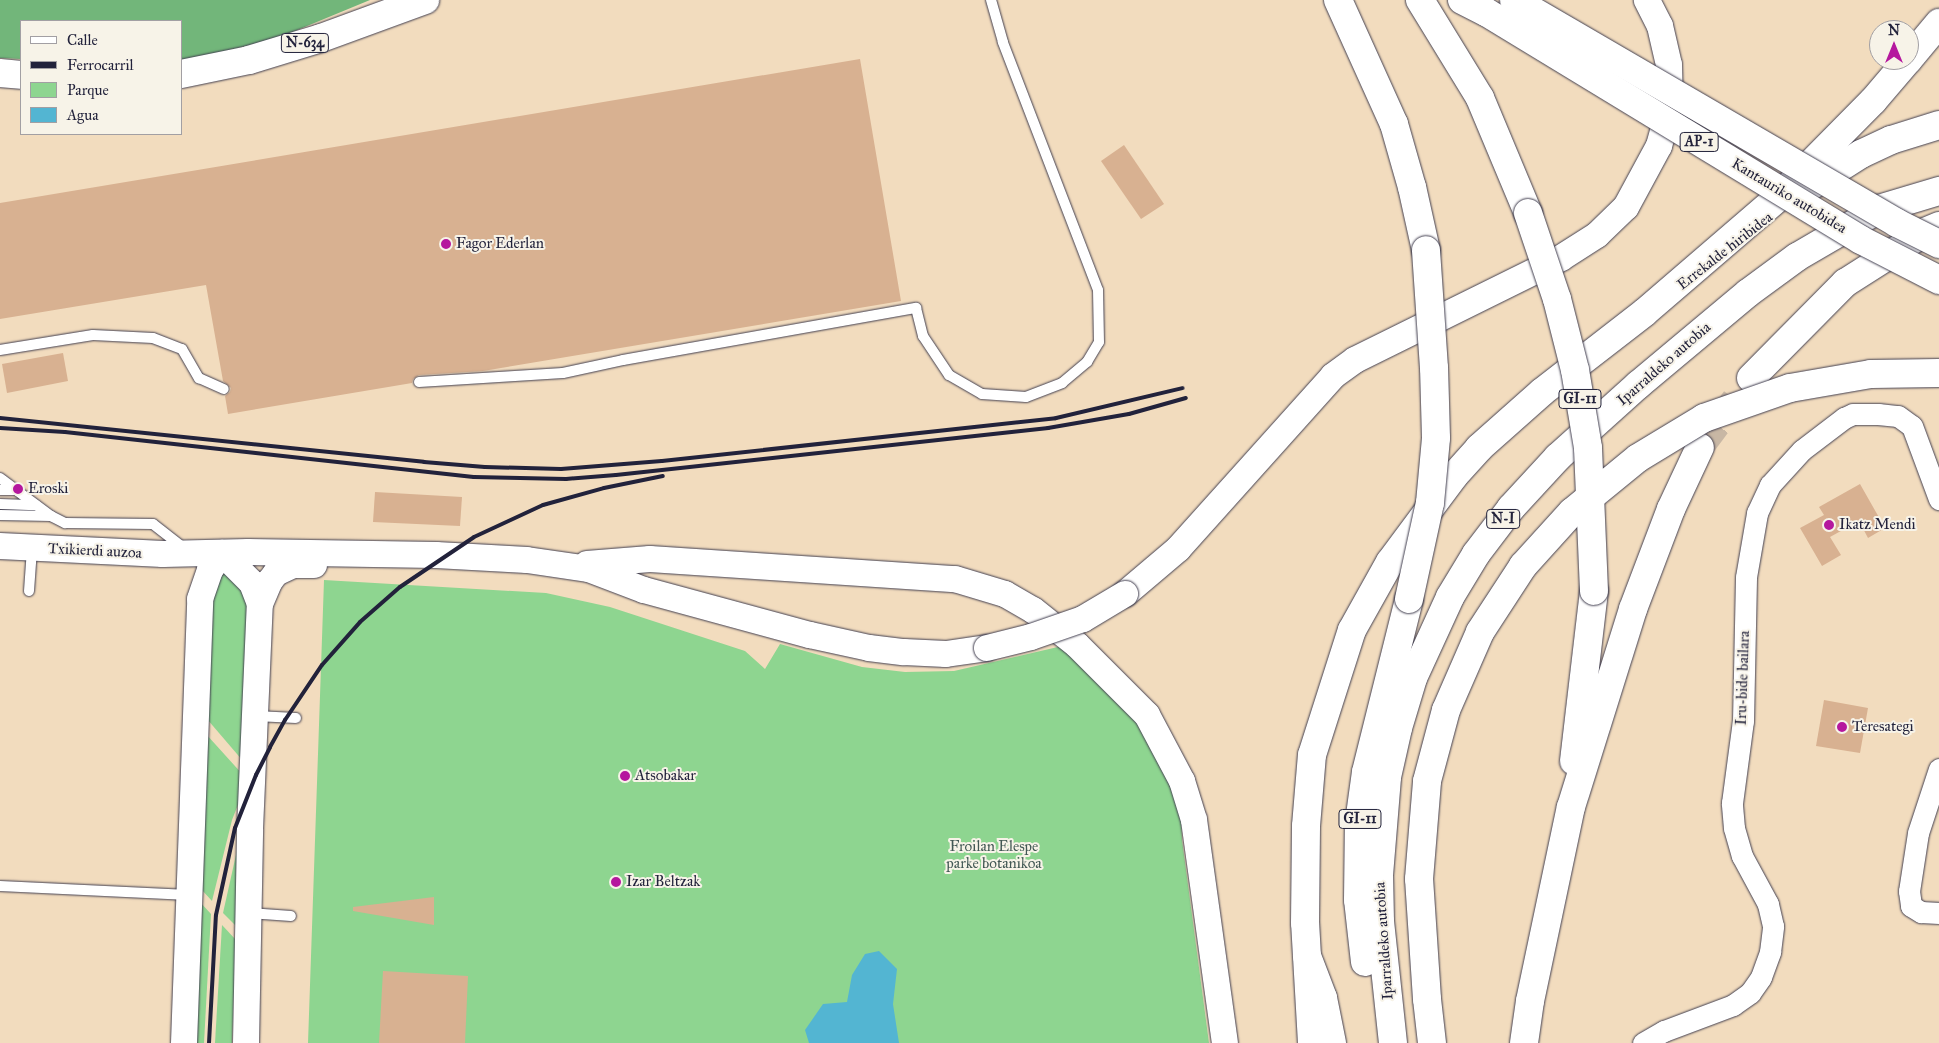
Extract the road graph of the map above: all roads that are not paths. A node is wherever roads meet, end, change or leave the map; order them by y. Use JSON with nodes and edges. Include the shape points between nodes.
{"nodes":[{"id":1,"x":425,"y":0,"type":"edge"},
{"id":2,"x":991,"y":0,"type":"edge"},
{"id":3,"x":1338,"y":0,"type":"edge"},
{"id":4,"x":1420,"y":0,"type":"edge"},
{"id":5,"x":1462,"y":0,"type":"edge"},
{"id":6,"x":1514,"y":0,"type":"edge"},
{"id":7,"x":1647,"y":0,"type":"edge"},
{"id":8,"x":1939,"y":23,"type":"edge"},
{"id":9,"x":1919,"y":46,"type":"edge"},
{"id":10,"x":1899,"y":70,"type":"edge"},
{"id":11,"x":0,"y":73,"type":"edge"},
{"id":12,"x":182,"y":74,"type":"edge"},
{"id":13,"x":20,"y":75,"type":"edge"},
{"id":14,"x":1939,"y":125,"type":"edge"},
{"id":15,"x":1939,"y":192,"type":"edge"},
{"id":16,"x":1939,"y":226,"type":"edge"},
{"id":17,"x":1939,"y":244,"type":"edge"},
{"id":18,"x":1939,"y":280,"type":"edge"},
{"id":19,"x":1645,"y":312,"type":"junction"},
{"id":20,"x":0,"y":350,"type":"edge"},
{"id":21,"x":1939,"y":373,"type":"edge"},
{"id":22,"x":1751,"y":378,"type":"tunnel mouth"},
{"id":23,"x":419,"y":382,"type":"dead end"},
{"id":24,"x":224,"y":389,"type":"dead end"},
{"id":25,"x":1700,"y":447,"type":"tunnel mouth"},
{"id":26,"x":0,"y":478,"type":"edge"},
{"id":27,"x":0,"y":490,"type":"edge"},
{"id":28,"x":17,"y":490,"type":"junction"},
{"id":29,"x":1939,"y":499,"type":"edge"},
{"id":30,"x":0,"y":504,"type":"edge"},
{"id":31,"x":36,"y":505,"type":"junction"},
{"id":32,"x":0,"y":515,"type":"edge"},
{"id":33,"x":51,"y":516,"type":"junction"},
{"id":34,"x":0,"y":546,"type":"edge"},
{"id":35,"x":32,"y":548,"type":"junction"},
{"id":36,"x":191,"y":553,"type":"junction"},
{"id":37,"x":222,"y":553,"type":"junction"},
{"id":38,"x":574,"y":566,"type":"junction"},
{"id":39,"x":644,"y":590,"type":"junction"},
{"id":40,"x":29,"y":591,"type":"dead end"},
{"id":41,"x":260,"y":604,"type":"junction"},
{"id":42,"x":255,"y":716,"type":"junction"},
{"id":43,"x":296,"y":718,"type":"dead end"},
{"id":44,"x":1939,"y":769,"type":"edge"},
{"id":45,"x":1571,"y":807,"type":"junction"},
{"id":46,"x":0,"y":886,"type":"edge"},
{"id":47,"x":190,"y":895,"type":"junction"},
{"id":48,"x":248,"y":913,"type":"junction"},
{"id":49,"x":1939,"y":913,"type":"edge"},
{"id":50,"x":291,"y":916,"type":"dead end"},
{"id":51,"x":1308,"y":956,"type":"junction"},
{"id":52,"x":184,"y":1043,"type":"edge"},
{"id":53,"x":246,"y":1043,"type":"edge"},
{"id":54,"x":1225,"y":1043,"type":"edge"},
{"id":55,"x":1312,"y":1043,"type":"edge"},
{"id":56,"x":1332,"y":1043,"type":"edge"},
{"id":57,"x":1376,"y":1043,"type":"edge"},
{"id":58,"x":1393,"y":1043,"type":"edge"},
{"id":59,"x":1432,"y":1043,"type":"edge"},
{"id":60,"x":1524,"y":1043,"type":"edge"},
{"id":61,"x":1643,"y":1043,"type":"edge"}],
"edges":[{"from":1,"to":12,"type":"main road","number":"N-634","via":[[249,60]]},
{"from":2,"to":23,"type":"lane","via":[[1002,42],[1098,290],[1099,342],[1087,362],[1062,384],[1026,397],[982,394],[949,375],[924,336],[916,308],[563,373]]},
{"from":3,"to":57,"type":"main road","number":"GI-11","bridge":true,"via":[[1394,124],[1412,187],[1426,250],[1434,368],[1436,438],[1430,502],[1366,772],[1359,823],[1358,900]]},
{"from":4,"to":45,"type":"main road","number":"GI-11","bridge":true,"via":[[1480,98],[1528,212],[1558,299],[1575,370],[1588,448],[1594,592]]},
{"from":5,"to":18,"type":"main road","name":"Kantauriko autobidea","number":"AP-1","bridge":true,"via":[[1861,240]]},
{"from":6,"to":17,"type":"main road","name":"Kantauriko autobidea","number":"AP-1","bridge":true,"via":[[1897,223]]},
{"from":7,"to":39,"type":"street","bridge":true,"via":[[1660,26],[1669,64],[1670,106],[1659,146],[1626,207],[1597,236],[1561,258],[1355,360],[1333,376],[1178,549],[1124,594],[1083,619],[987,648],[946,654],[904,652],[810,635]]},
{"from":8,"to":9,"type":"main road"},
{"from":10,"to":19,"type":"main road","via":[[1801,176]]},
{"from":11,"to":13,"type":"main road"},
{"from":14,"to":19,"type":"main road","name":"Errekalde hiribidea","via":[[1891,140],[1818,179],[1695,278]]},
{"from":15,"to":58,"type":"main road","name":"Iparraldeko autobia","number":"N-I","via":[[1879,209],[1797,257],[1748,293],[1558,457],[1511,508],[1476,554],[1450,597],[1413,678],[1387,777],[1379,913]]},
{"from":16,"to":22,"type":"main road","via":[[1845,283]]},
{"from":19,"to":51,"type":"main road","via":[[1542,392],[1479,448],[1390,562],[1352,630],[1312,755],[1306,826]]},
{"from":20,"to":24,"type":"lane","via":[[93,335],[152,338],[182,349],[199,378]]},
{"from":21,"to":59,"type":"main road","bridge":true,"via":[[1871,374],[1790,388],[1704,418],[1638,458],[1572,512],[1523,566],[1476,641],[1446,710],[1427,781],[1419,879]]},
{"from":25,"to":45,"type":"main road","via":[[1671,509],[1633,610]]},
{"from":26,"to":28,"type":"lane"},
{"from":27,"to":28,"type":"lane"},
{"from":28,"to":31,"type":"lane"},
{"from":29,"to":61,"type":"street","name":"Iru-bide bailara","via":[[1912,426],[1898,416],[1878,414],[1853,414],[1844,418],[1802,450],[1770,486],[1757,513],[1746,577],[1743,721],[1732,803],[1734,828],[1742,856],[1768,904],[1773,926],[1770,952],[1761,977],[1750,993],[1733,1005],[1664,1031]]},
{"from":30,"to":31,"type":"lane"},
{"from":31,"to":33,"type":"lane"},
{"from":32,"to":33,"type":"lane"},
{"from":33,"to":36,"type":"lane","via":[[64,523],[152,524]]},
{"from":34,"to":35,"type":"street","name":"Txikierdi auzoa"},
{"from":35,"to":36,"type":"street","name":"Txikierdi auzoa"},
{"from":35,"to":40,"type":"lane"},
{"from":36,"to":37,"type":"street","name":"Txikierdi auzoa"},
{"from":37,"to":38,"type":"street","name":"Txikierdi auzoa","via":[[436,555]]},
{"from":37,"to":41,"type":"street","via":[[252,583]]},
{"from":37,"to":47,"type":"street","via":[[210,570],[200,599]]},
{"from":38,"to":39,"type":"street","via":[[608,575]]},
{"from":38,"to":54,"type":"street","via":[[650,559],[940,577],[1005,594],[1034,610],[1096,663],[1147,716],[1182,781],[1194,820]]},
{"from":39,"to":41,"type":"street","via":[[620,590],[534,575],[293,565],[276,573]]},
{"from":41,"to":42,"type":"street"},
{"from":42,"to":43,"type":"lane"},
{"from":42,"to":48,"type":"street"},
{"from":44,"to":49,"type":"street","via":[[1918,833],[1909,891],[1911,906],[1921,912]]},
{"from":45,"to":60,"type":"main road","number":"GI-11"},
{"from":46,"to":47,"type":"lane"},
{"from":47,"to":52,"type":"street"},
{"from":48,"to":50,"type":"lane"},
{"from":48,"to":53,"type":"street"},
{"from":51,"to":55,"type":"main road"},
{"from":51,"to":56,"type":"main road","via":[[1323,998]]}]}
